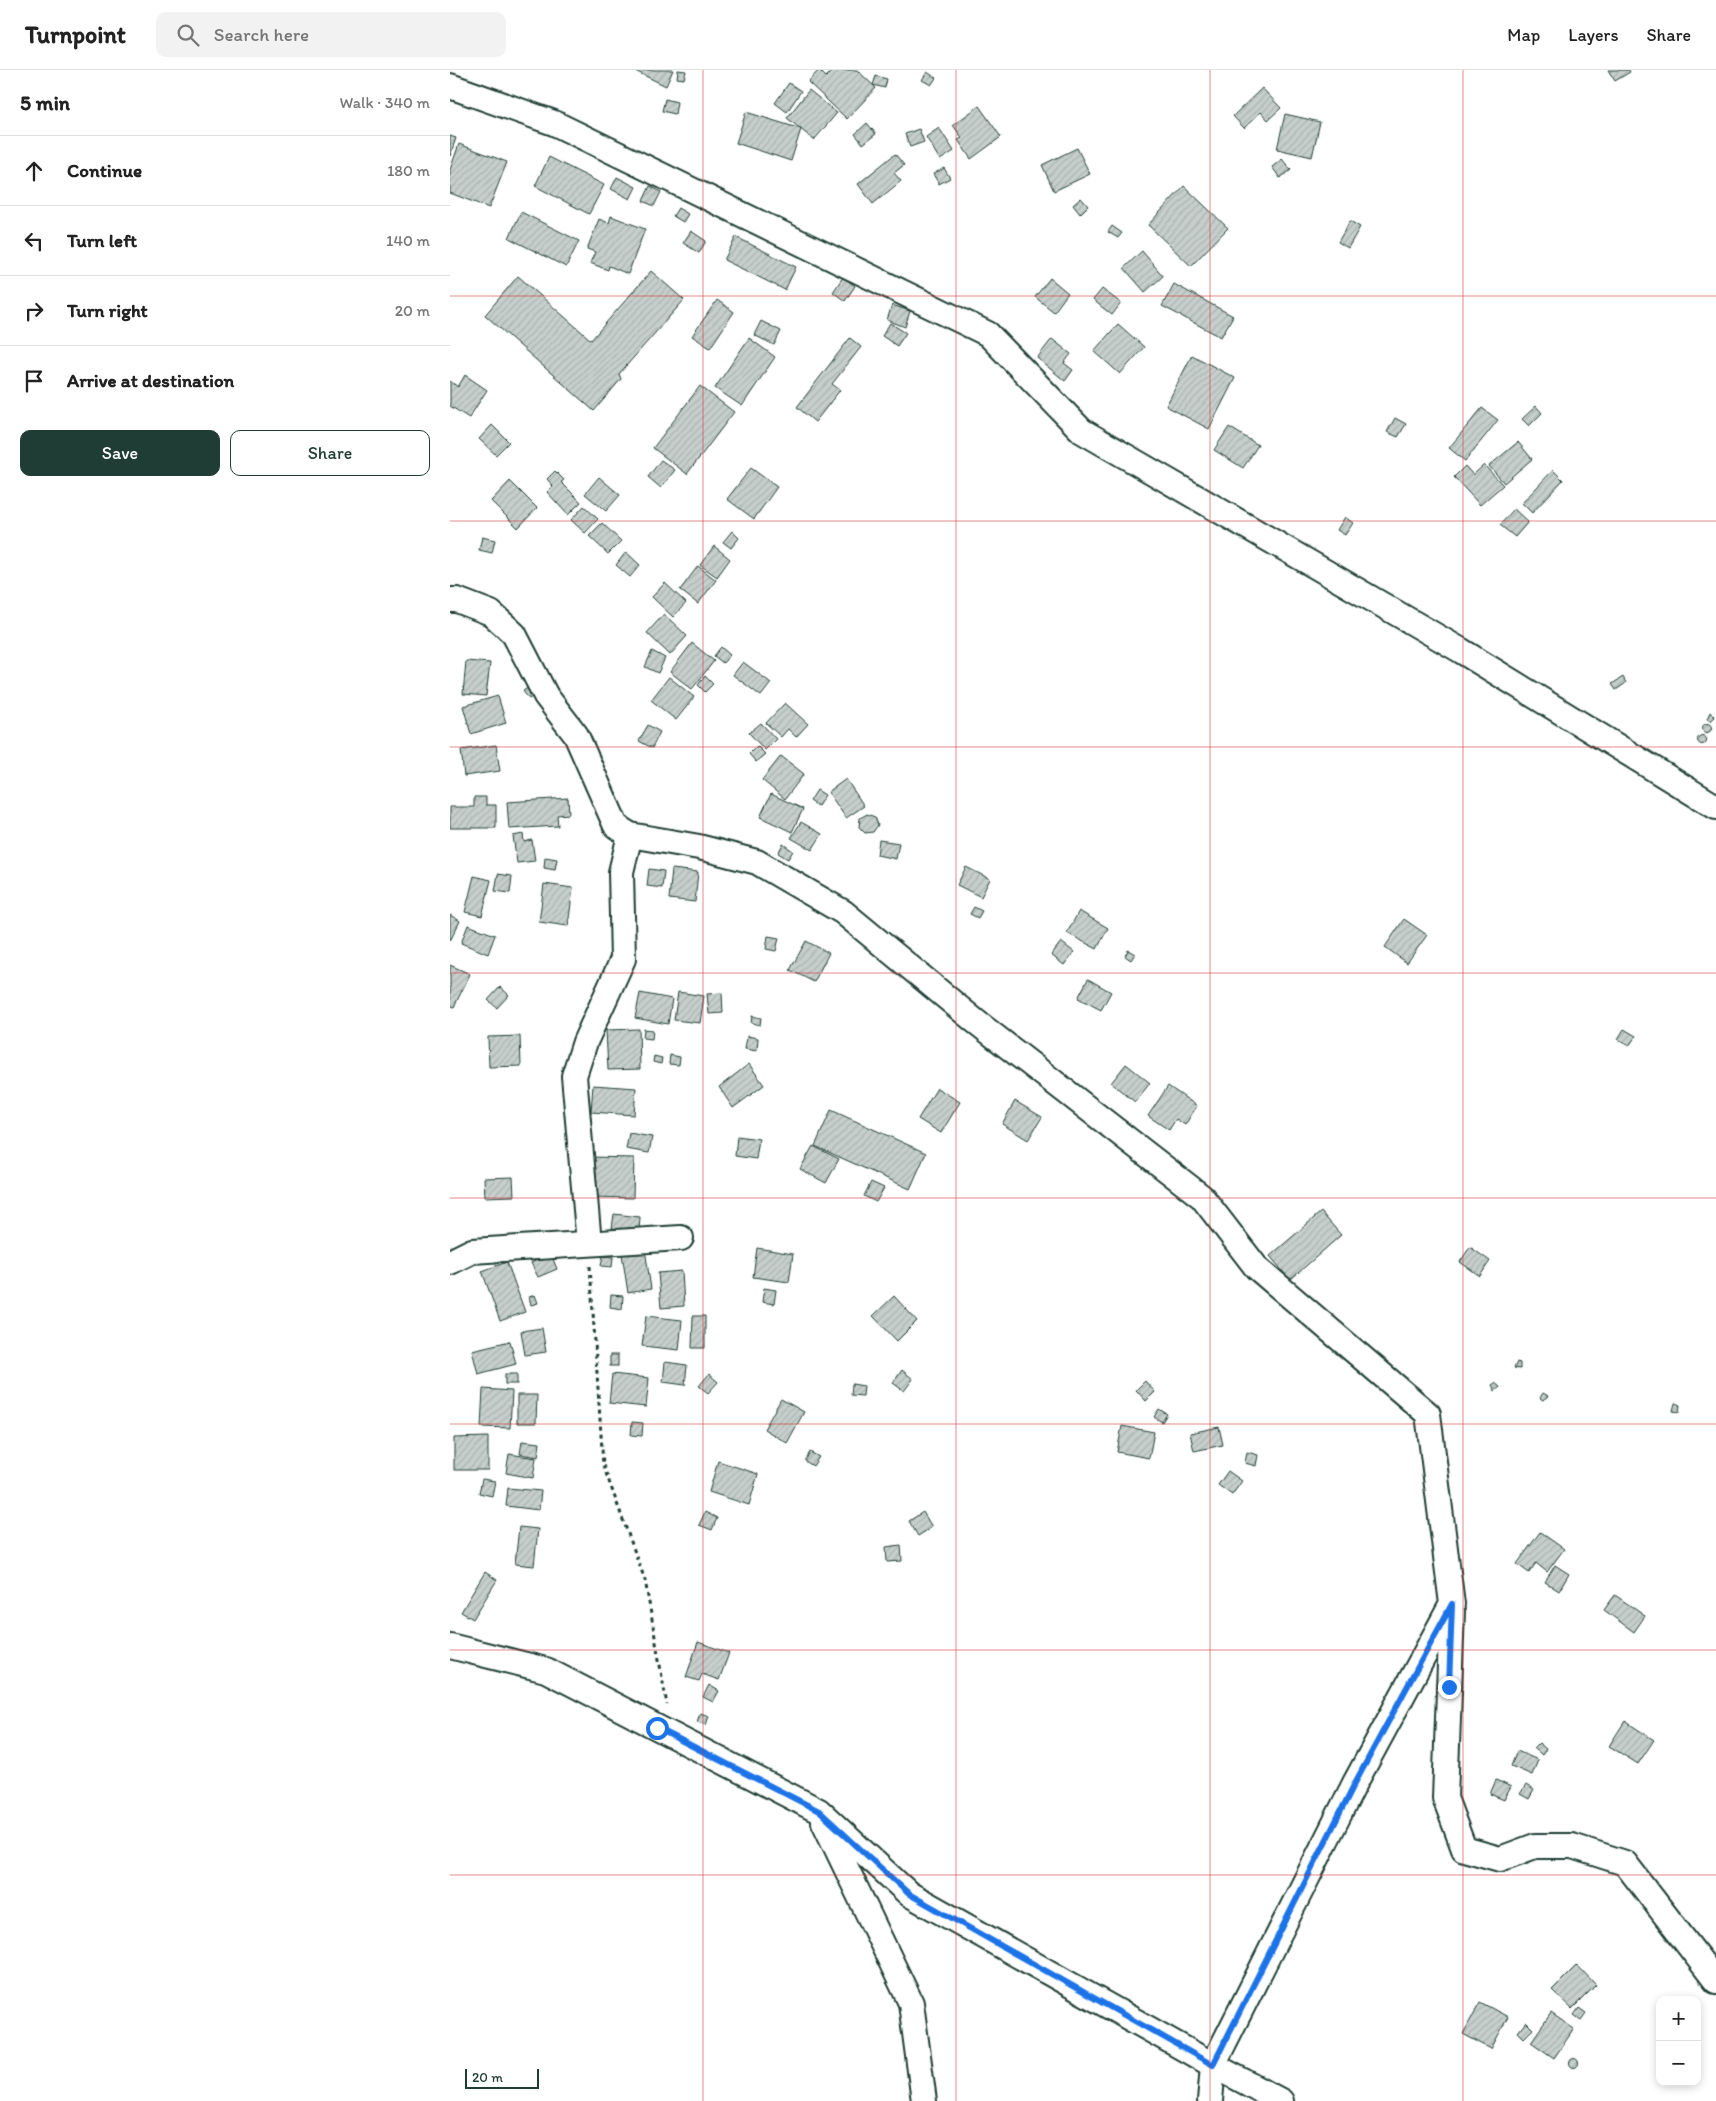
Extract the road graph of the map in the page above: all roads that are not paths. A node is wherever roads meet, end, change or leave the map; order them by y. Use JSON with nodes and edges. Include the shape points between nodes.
{"nodes":[{"id":1,"x":450,"y":86,"type":"edge"},
{"id":2,"x":450,"y":600,"type":"edge"},
{"id":3,"x":1716,"y":807,"type":"edge"},
{"id":4,"x":630,"y":835,"type":"junction"},
{"id":5,"x":682,"y":1238,"type":"dead end"},
{"id":6,"x":589,"y":1243,"type":"junction"},
{"id":7,"x":450,"y":1262,"type":"edge"},
{"id":8,"x":1452,"y":1604,"type":"junction"},
{"id":9,"x":450,"y":1646,"type":"edge"},
{"id":10,"x":819,"y":1811,"type":"junction"},
{"id":11,"x":1716,"y":1981,"type":"edge"},
{"id":12,"x":1213,"y":2065,"type":"junction"},
{"id":13,"x":924,"y":2101,"type":"edge"},
{"id":14,"x":1210,"y":2101,"type":"edge"},
{"id":15,"x":1281,"y":2101,"type":"edge"}],
"edges":[{"from":1,"to":3,"type":"street","via":[[554,123],[988,334],[1082,432],[1460,650]]},
{"from":2,"to":4,"type":"street","via":[[491,613],[514,634],[546,696],[576,735],[616,826]]},
{"from":4,"to":6,"type":"street","via":[[621,872],[624,959],[585,1042],[574,1076]]},
{"from":4,"to":8,"type":"street","via":[[757,862],[844,912],[975,1021],[1202,1197],[1256,1267],[1428,1414]]},
{"from":5,"to":6,"type":"street"},
{"from":6,"to":7,"type":"street","via":[[472,1251]]},
{"from":8,"to":11,"type":"street","via":[[1445,1798],[1464,1849],[1500,1859],[1534,1846],[1572,1846],[1625,1863]]},
{"from":8,"to":12,"type":"street","via":[[1355,1783]]},
{"from":9,"to":10,"type":"street","via":[[546,1670]]},
{"from":10,"to":12,"type":"street","via":[[909,1894]]},
{"from":10,"to":13,"type":"street","via":[[911,2003]]},
{"from":12,"to":14,"type":"street"},
{"from":12,"to":15,"type":"street"}]}
